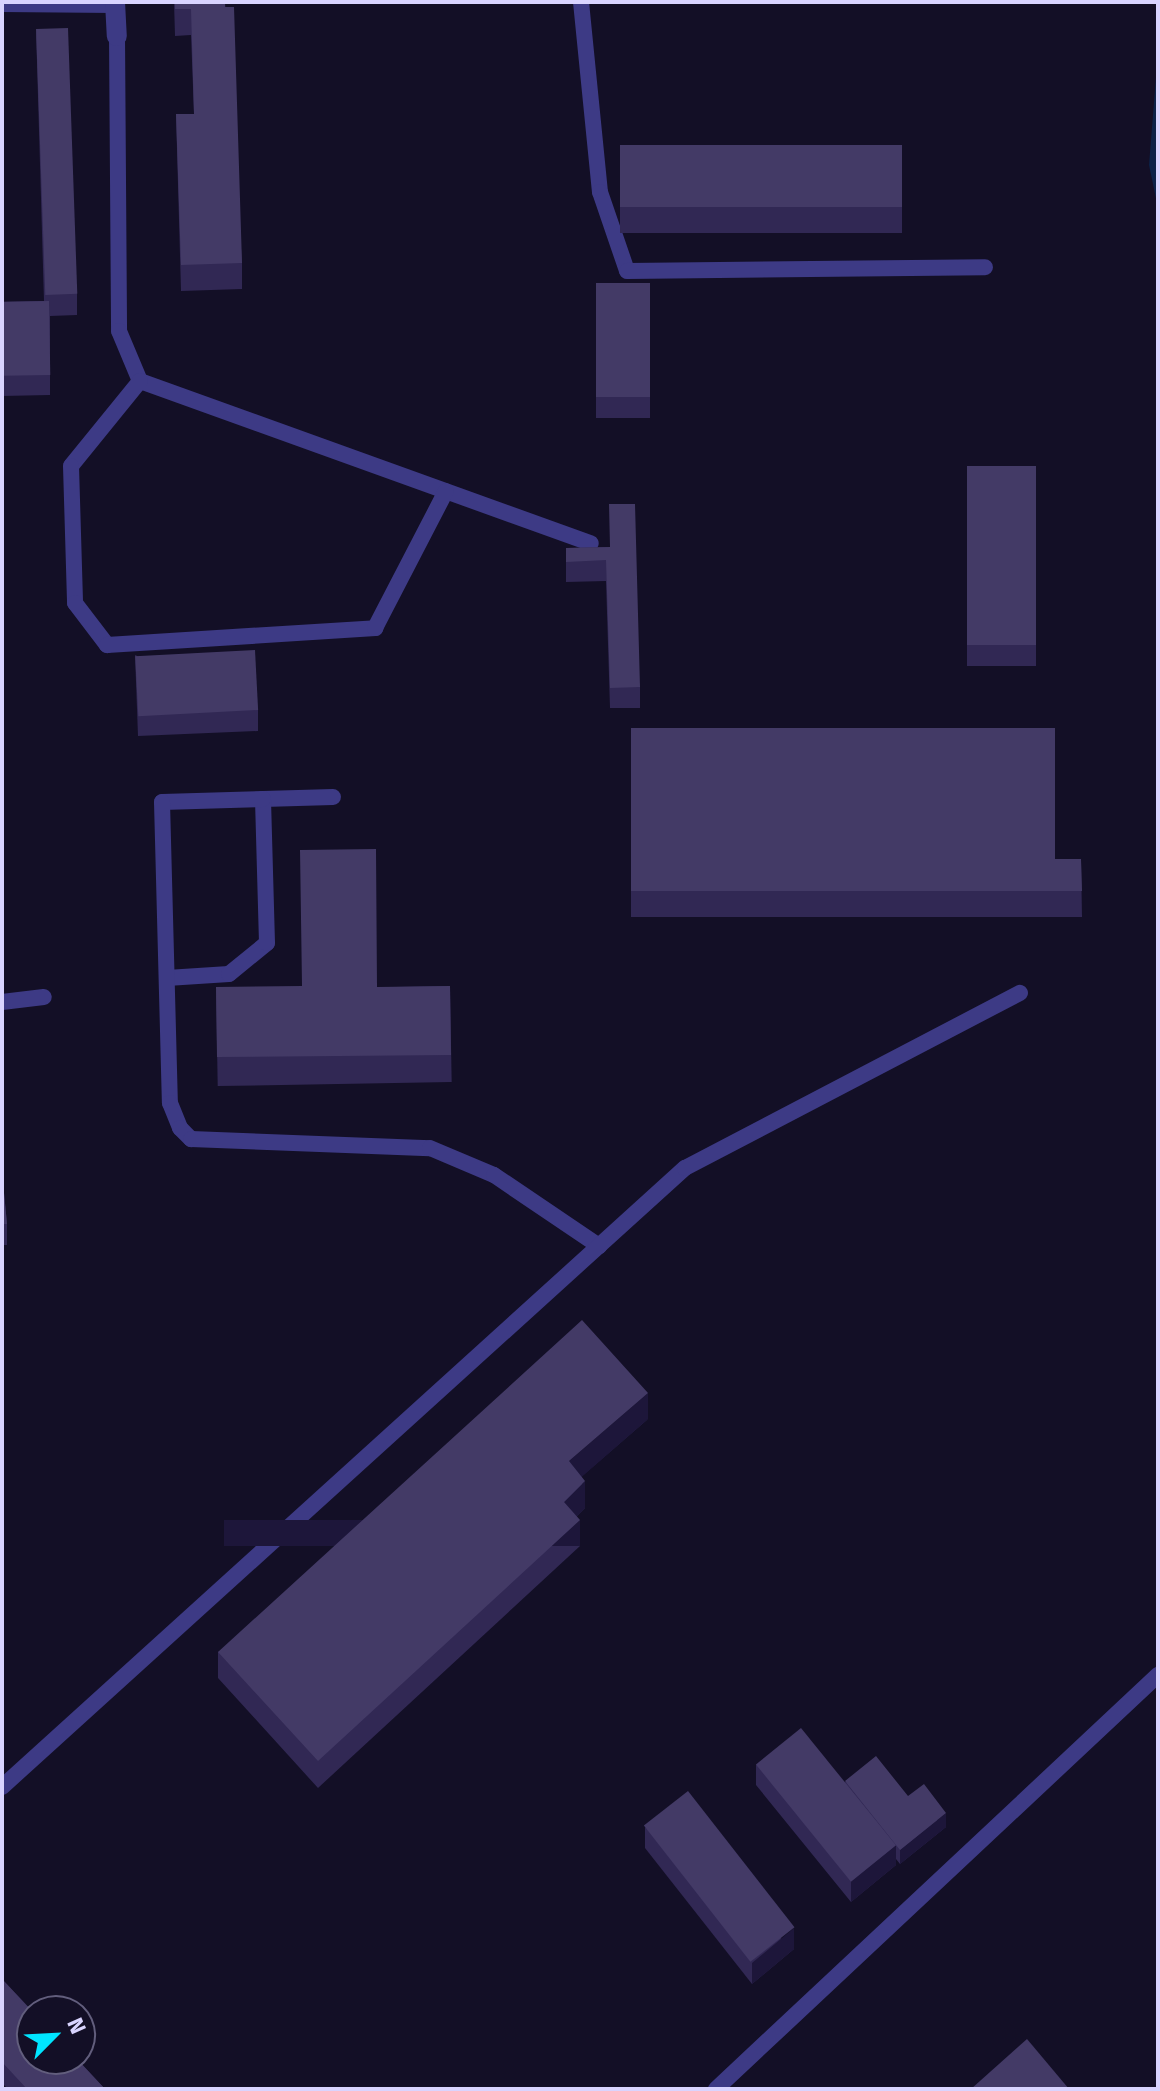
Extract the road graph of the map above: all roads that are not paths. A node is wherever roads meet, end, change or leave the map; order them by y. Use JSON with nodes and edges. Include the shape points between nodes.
{"nodes":[{"id":1,"x":581,"y":2,"type":"edge"},
{"id":2,"x":115,"y":3,"type":"edge"},
{"id":3,"x":2,"y":4,"type":"edge"},
{"id":4,"x":117,"y":36,"type":"joint"},
{"id":5,"x":985,"y":267,"type":"dead end"},
{"id":6,"x":140,"y":381,"type":"junction"},
{"id":7,"x":446,"y":491,"type":"junction"},
{"id":8,"x":591,"y":543,"type":"dead end"},
{"id":9,"x":333,"y":797,"type":"dead end"},
{"id":10,"x":263,"y":799,"type":"junction"},
{"id":11,"x":167,"y":978,"type":"junction"},
{"id":12,"x":1020,"y":993,"type":"dead end"},
{"id":13,"x":44,"y":997,"type":"dead end"},
{"id":14,"x":2,"y":1002,"type":"edge"},
{"id":15,"x":599,"y":1246,"type":"junction"},
{"id":16,"x":1158,"y":1675,"type":"edge"},
{"id":17,"x":2,"y":1787,"type":"edge"},
{"id":18,"x":716,"y":2089,"type":"edge"}],
"edges":[{"from":1,"to":5,"type":"lane","via":[[600,192],[627,271]]},
{"from":2,"to":3,"type":"lane"},
{"from":2,"to":4,"type":"street"},
{"from":4,"to":6,"type":"lane","via":[[119,331]]},
{"from":6,"to":7,"type":"lane"},
{"from":6,"to":7,"type":"lane","via":[[71,466],[75,603],[107,645],[375,628]]},
{"from":7,"to":8,"type":"lane"},
{"from":9,"to":10,"type":"lane"},
{"from":10,"to":11,"type":"lane","via":[[267,943],[229,974]]},
{"from":10,"to":11,"type":"lane","via":[[162,802]]},
{"from":11,"to":15,"type":"lane","via":[[170,1103],[191,1139],[430,1148],[494,1175]]},
{"from":12,"to":15,"type":"lane","via":[[685,1168]]},
{"from":13,"to":14,"type":"lane"},
{"from":15,"to":17,"type":"lane"},
{"from":16,"to":18,"type":"lane"}]}
